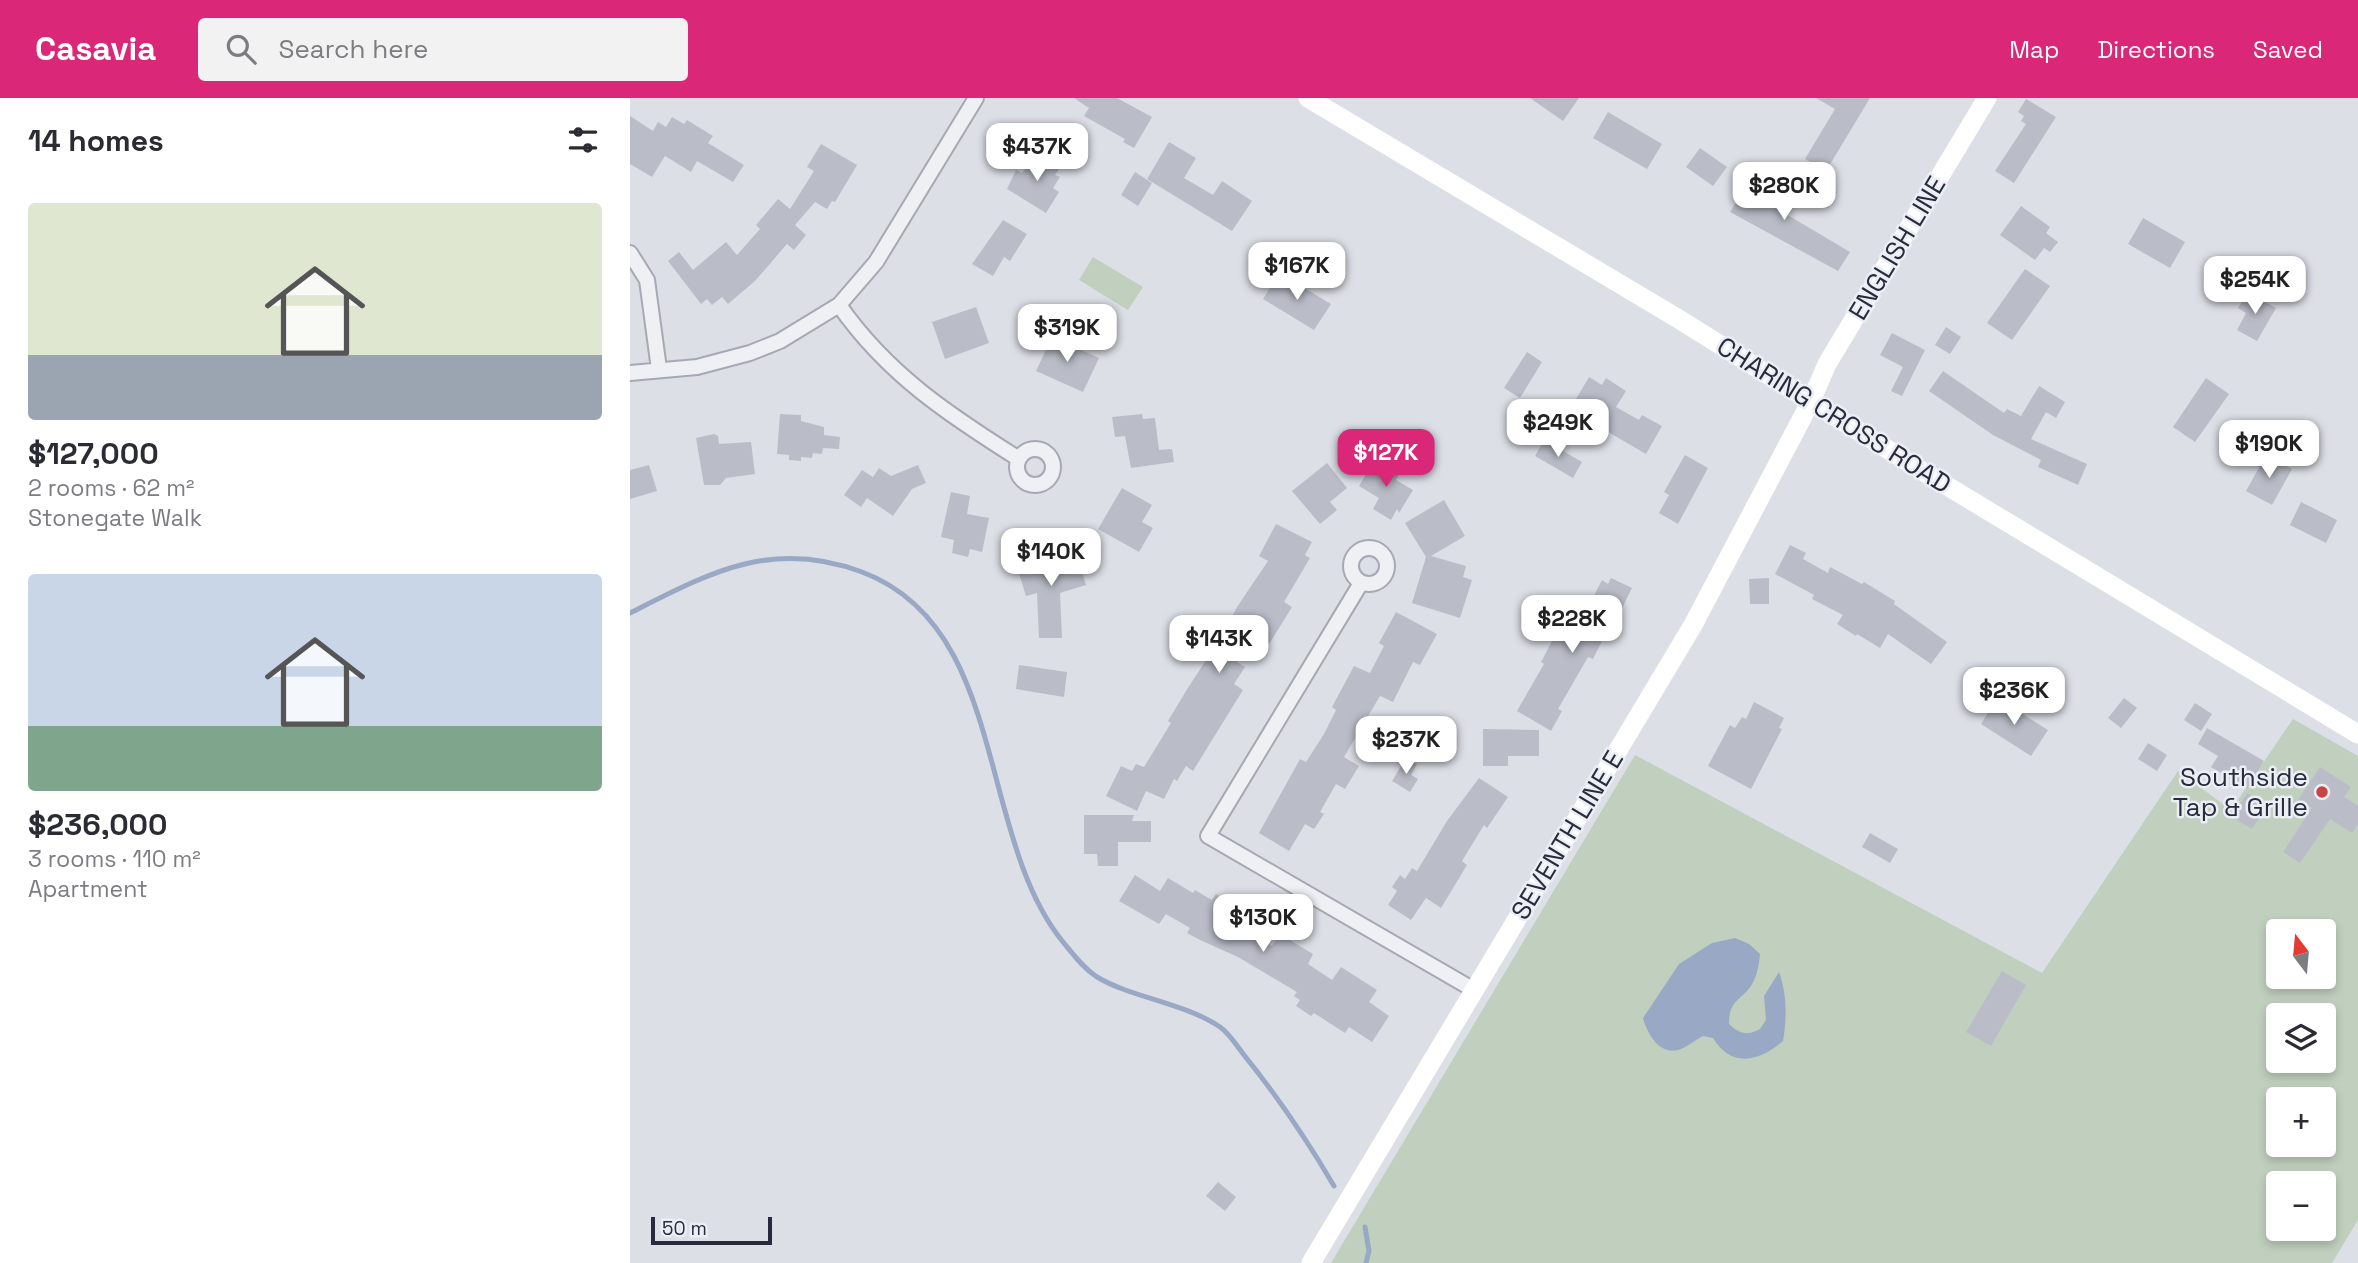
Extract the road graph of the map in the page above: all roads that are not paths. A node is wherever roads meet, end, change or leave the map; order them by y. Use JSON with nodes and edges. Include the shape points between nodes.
{"nodes":[{"id":1,"x":976,"y":98,"type":"edge"},
{"id":2,"x":1308,"y":98,"type":"edge"},
{"id":3,"x":1987,"y":98,"type":"edge"},
{"id":4,"x":630,"y":253,"type":"edge"},
{"id":5,"x":839,"y":305,"type":"junction"},
{"id":6,"x":659,"y":369,"type":"junction"},
{"id":7,"x":630,"y":373,"type":"edge"},
{"id":8,"x":1811,"y":401,"type":"junction"},
{"id":9,"x":1019,"y":459,"type":"dead end"},
{"id":10,"x":1361,"y":583,"type":"dead end"},
{"id":11,"x":2358,"y":734,"type":"edge"},
{"id":12,"x":1474,"y":990,"type":"junction"},
{"id":13,"x":1311,"y":1263,"type":"edge"}],
"edges":[{"from":1,"to":5,"type":"street","via":[[876,262]]},
{"from":2,"to":8,"type":"street","name":"CHARING CROSS ROAD"},
{"from":3,"to":8,"type":"street","name":"ENGLISH LINE","via":[[1827,365]]},
{"from":4,"to":6,"type":"street","via":[[647,280]]},
{"from":5,"to":6,"type":"street","via":[[780,341],[750,353],[697,367]]},
{"from":5,"to":9,"type":"street","via":[[907,382]]},
{"from":6,"to":7,"type":"street"},
{"from":8,"to":11,"type":"street","name":"CHARING CROSS ROAD"},
{"from":8,"to":12,"type":"street","name":"SEVENTH LINE E","via":[[1693,625]]},
{"from":10,"to":12,"type":"street","via":[[1208,835]]},
{"from":12,"to":13,"type":"street","name":"SEVENTH LINE E"}]}
